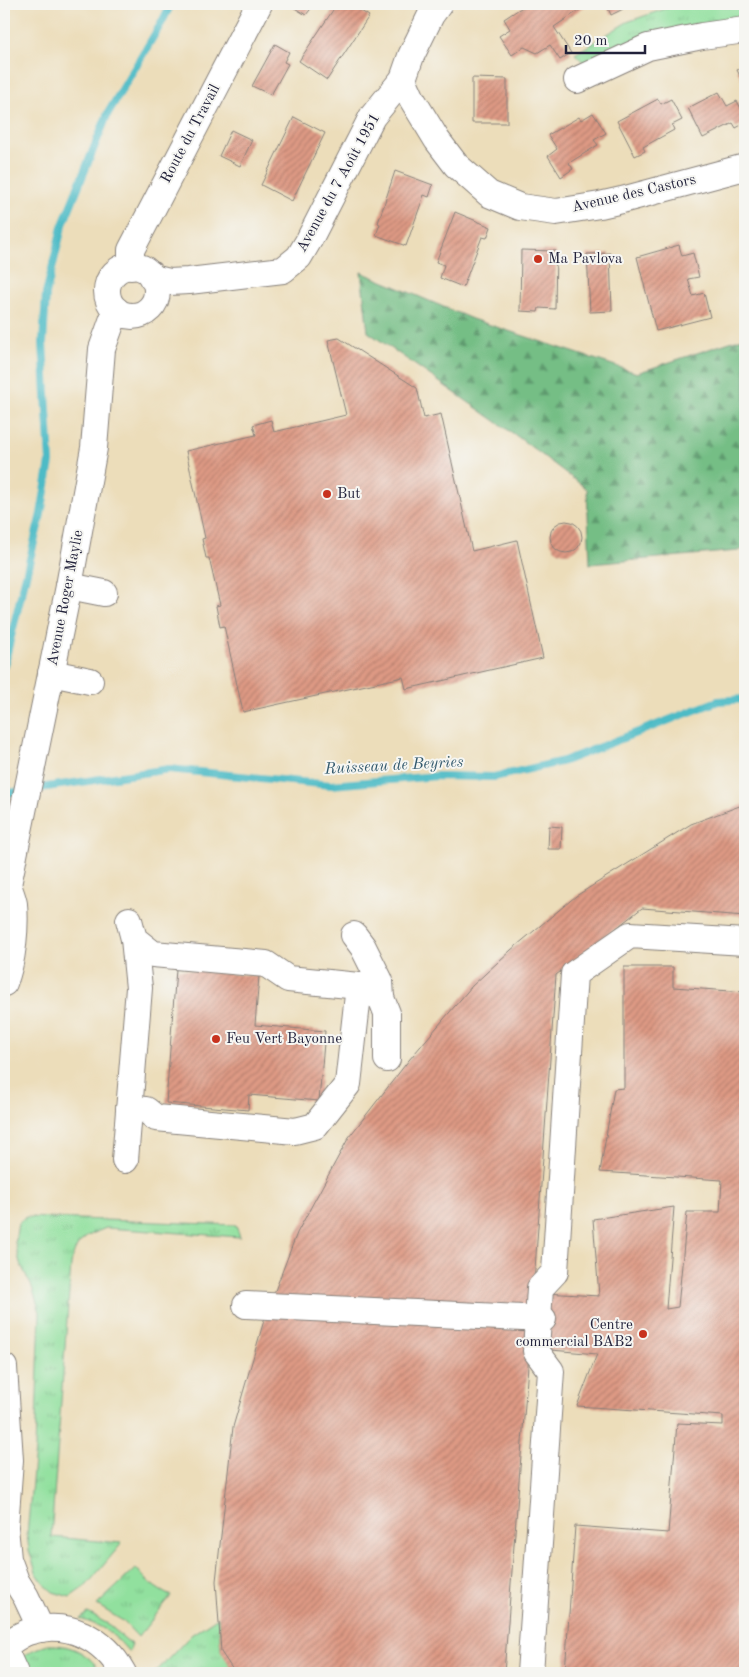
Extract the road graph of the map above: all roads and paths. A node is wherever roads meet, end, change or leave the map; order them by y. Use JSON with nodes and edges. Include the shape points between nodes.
{"nodes":[{"id":1,"x":259,"y":4,"type":"edge"},
{"id":2,"x":440,"y":4,"type":"edge"},
{"id":3,"x":745,"y":30,"type":"edge"},
{"id":4,"x":403,"y":79,"type":"junction"},
{"id":5,"x":577,"y":80,"type":"dead end"},
{"id":6,"x":745,"y":167,"type":"edge"},
{"id":7,"x":142,"y":272,"type":"junction"},
{"id":8,"x":116,"y":310,"type":"junction"},
{"id":9,"x":69,"y":586,"type":"junction"},
{"id":10,"x":104,"y":593,"type":"dead end"},
{"id":11,"x":51,"y":673,"type":"junction"},
{"id":12,"x":90,"y":681,"type":"dead end"},
{"id":13,"x":6,"y":887,"type":"edge"},
{"id":14,"x":354,"y":935,"type":"dead end"},
{"id":15,"x":745,"y":942,"type":"edge"},
{"id":16,"x":4,"y":983,"type":"edge"},
{"id":17,"x":370,"y":992,"type":"junction"},
{"id":18,"x":387,"y":1059,"type":"dead end"},
{"id":19,"x":129,"y":1108,"type":"junction"},
{"id":20,"x":125,"y":1160,"type":"dead end"},
{"id":21,"x":246,"y":1305,"type":"dead end"},
{"id":22,"x":540,"y":1319,"type":"junction"},
{"id":23,"x":4,"y":1367,"type":"edge"},
{"id":24,"x":41,"y":1629,"type":"junction"},
{"id":25,"x":4,"y":1648,"type":"edge"},
{"id":26,"x":15,"y":1673,"type":"edge"},
{"id":27,"x":123,"y":1673,"type":"edge"},
{"id":28,"x":530,"y":1673,"type":"edge"}],
"edges":[{"from":1,"to":7,"type":"street","name":"Route du Travail","via":[[131,250]]},
{"from":2,"to":4,"type":"street","name":"Avenue du 7 Août 1951","via":[[419,39]]},
{"from":3,"to":5,"type":"street","via":[[648,48]]},
{"from":4,"to":6,"type":"street","name":"Avenue des Castors","via":[[412,99],[456,166],[489,194],[520,207],[556,212],[622,200]]},
{"from":4,"to":7,"type":"street","name":"Avenue du 7 Août 1951","via":[[372,117],[310,240],[299,257],[283,270],[190,282],[169,282]]},
{"from":7,"to":8,"type":"street","via":[[123,268],[110,279],[108,295]]},
{"from":7,"to":8,"type":"street","via":[[156,285],[155,300],[145,313],[130,316]]},
{"from":8,"to":9,"type":"street","name":"Avenue Roger Maylie","via":[[102,349],[94,448]]},
{"from":9,"to":10,"type":"street"},
{"from":9,"to":11,"type":"street","name":"Avenue Roger Maylie"},
{"from":11,"to":12,"type":"street"},
{"from":11,"to":13,"type":"street","name":"Avenue Roger Maylie"},
{"from":13,"to":16,"type":"street","name":"Avenue Roger Maylie","via":[[14,903],[13,942]]},
{"from":14,"to":17,"type":"street","via":[[380,981]]},
{"from":15,"to":22,"type":"street","via":[[630,935],[574,974],[555,1272],[540,1288]]},
{"from":17,"to":18,"type":"street","via":[[387,1013]]},
{"from":17,"to":19,"type":"street","via":[[348,1084],[315,1126],[295,1132],[156,1118],[146,1110]]},
{"from":17,"to":19,"type":"street","via":[[288,979],[266,964],[139,938],[139,988]]},
{"from":19,"to":20,"type":"street"},
{"from":21,"to":22,"type":"street"},
{"from":22,"to":28,"type":"street","via":[[536,1351],[550,1370]]},
{"from":23,"to":24,"type":"street","via":[[10,1460],[5,1527],[8,1559]]},
{"from":24,"to":25,"type":"street","via":[[26,1633]]},
{"from":24,"to":27,"type":"street","via":[[80,1632],[100,1643]]},
{"from":25,"to":26,"type":"street"}]}
